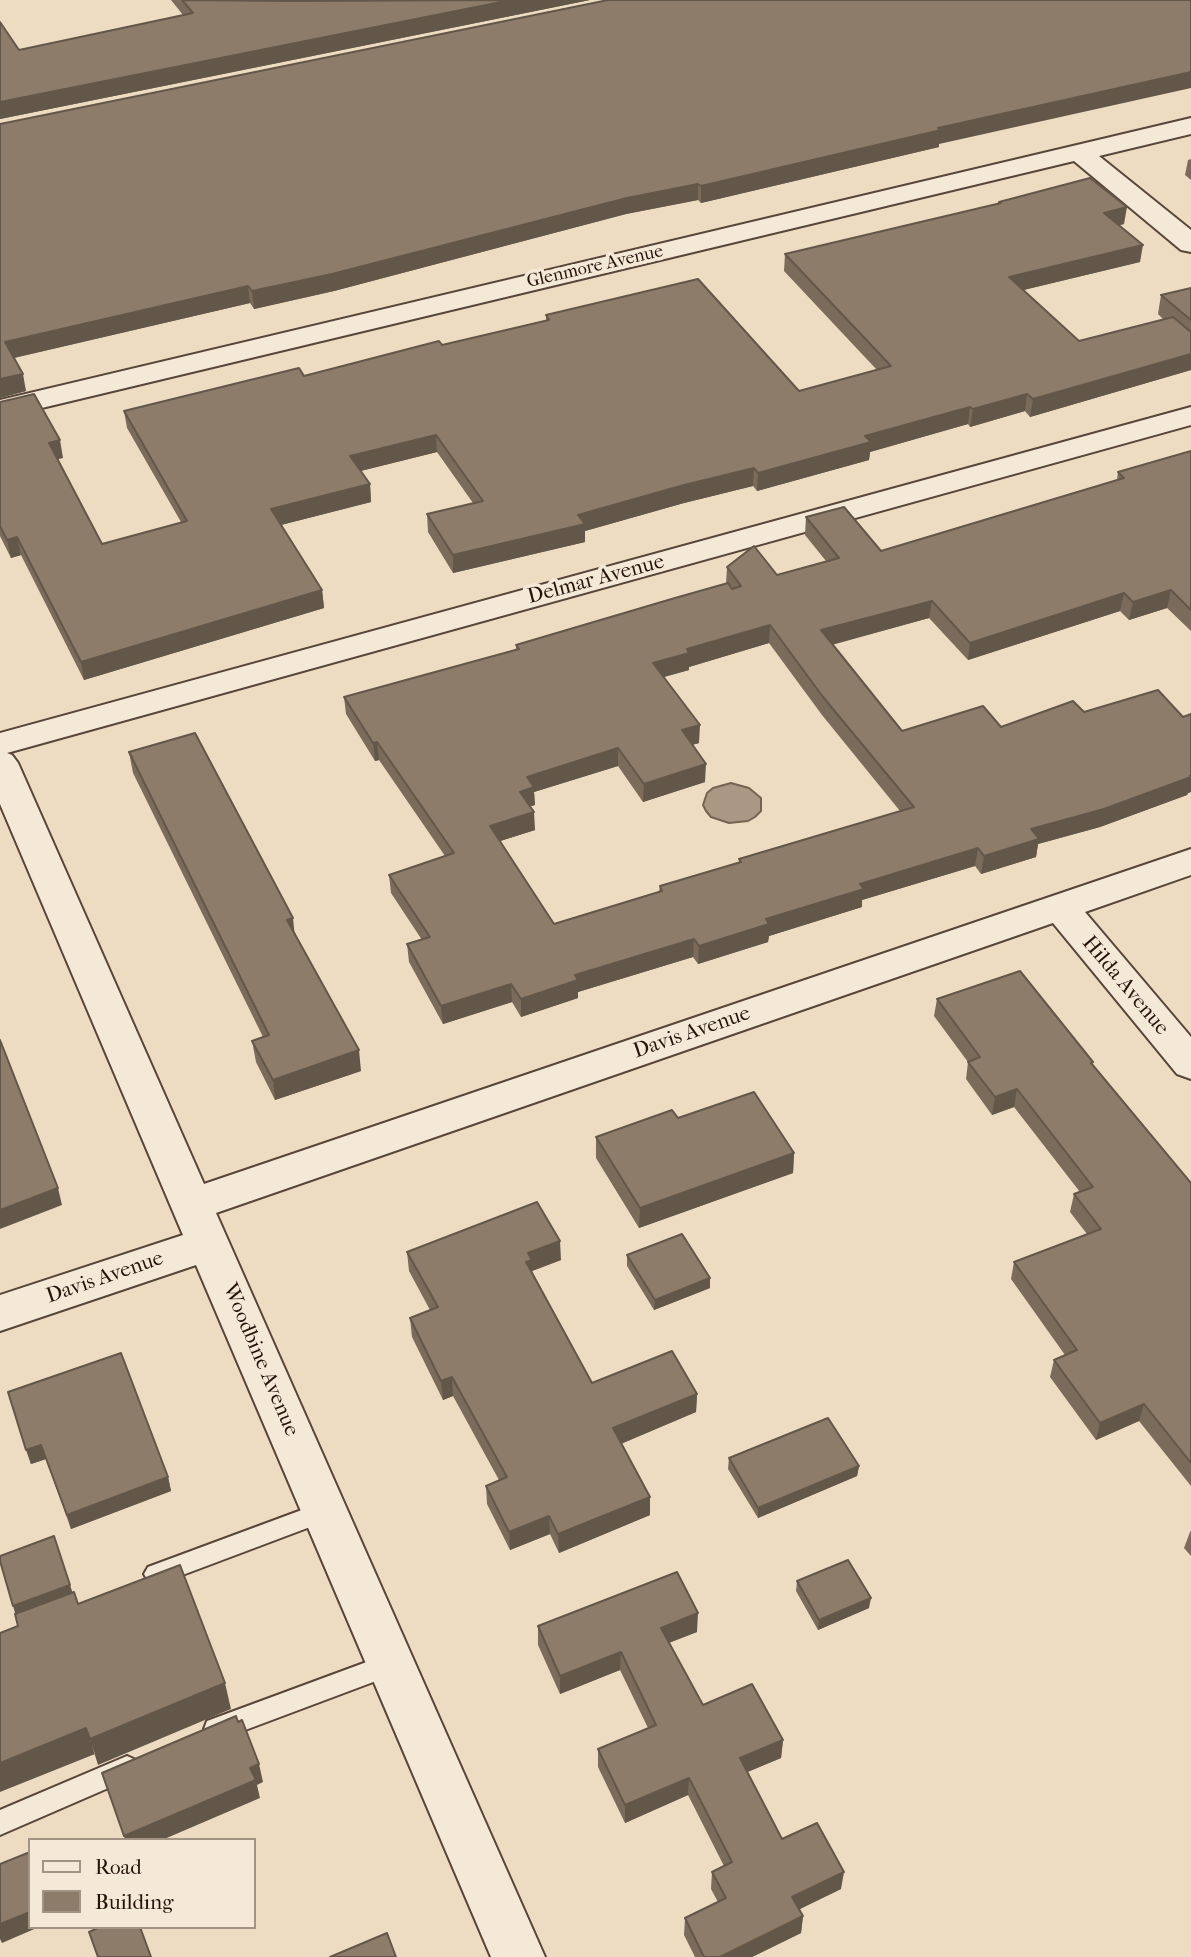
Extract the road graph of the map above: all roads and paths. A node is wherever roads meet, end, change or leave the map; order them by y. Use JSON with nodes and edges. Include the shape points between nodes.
{"nodes":[{"id":1,"x":1191,"y":126,"type":"edge"},
{"id":2,"x":1080,"y":153,"type":"junction"},
{"id":3,"x":1191,"y":244,"type":"edge"},
{"id":4,"x":0,"y":409,"type":"edge"},
{"id":5,"x":1191,"y":416,"type":"edge"},
{"id":6,"x":0,"y":744,"type":"edge"},
{"id":7,"x":0,"y":763,"type":"edge"},
{"id":8,"x":12,"y":826,"type":"edge"},
{"id":9,"x":1191,"y":862,"type":"edge"},
{"id":10,"x":1060,"y":907,"type":"junction"},
{"id":11,"x":1191,"y":1064,"type":"edge"},
{"id":12,"x":202,"y":1223,"type":"junction"},
{"id":13,"x":0,"y":1313,"type":"edge"},
{"id":14,"x":326,"y":1511,"type":"junction"},
{"id":15,"x":138,"y":1582,"type":"edge"},
{"id":16,"x":391,"y":1664,"type":"junction"},
{"id":17,"x":198,"y":1737,"type":"edge"},
{"id":18,"x":149,"y":1759,"type":"edge"},
{"id":19,"x":0,"y":1824,"type":"edge"},
{"id":20,"x":518,"y":1957,"type":"edge"}],
"edges":[{"from":1,"to":2,"type":"street","name":"Glenmore Avenue"},
{"from":2,"to":3,"type":"street"},
{"from":2,"to":4,"type":"street","name":"Glenmore Avenue"},
{"from":5,"to":6,"type":"street","name":"Delmar Avenue"},
{"from":7,"to":8,"type":"street","name":"Woodbine Avenue"},
{"from":8,"to":12,"type":"street","name":"Woodbine Avenue"},
{"from":9,"to":10,"type":"street","name":"Davis Avenue"},
{"from":10,"to":11,"type":"street","name":"Hilda Avenue"},
{"from":10,"to":12,"type":"street","name":"Davis Avenue"},
{"from":12,"to":13,"type":"street","name":"Davis Avenue"},
{"from":12,"to":14,"type":"street","name":"Woodbine Avenue"},
{"from":14,"to":15,"type":"lane"},
{"from":14,"to":16,"type":"street","name":"Woodbine Avenue"},
{"from":16,"to":17,"type":"lane"},
{"from":16,"to":20,"type":"street","name":"Woodbine Avenue"},
{"from":18,"to":19,"type":"lane"}]}
